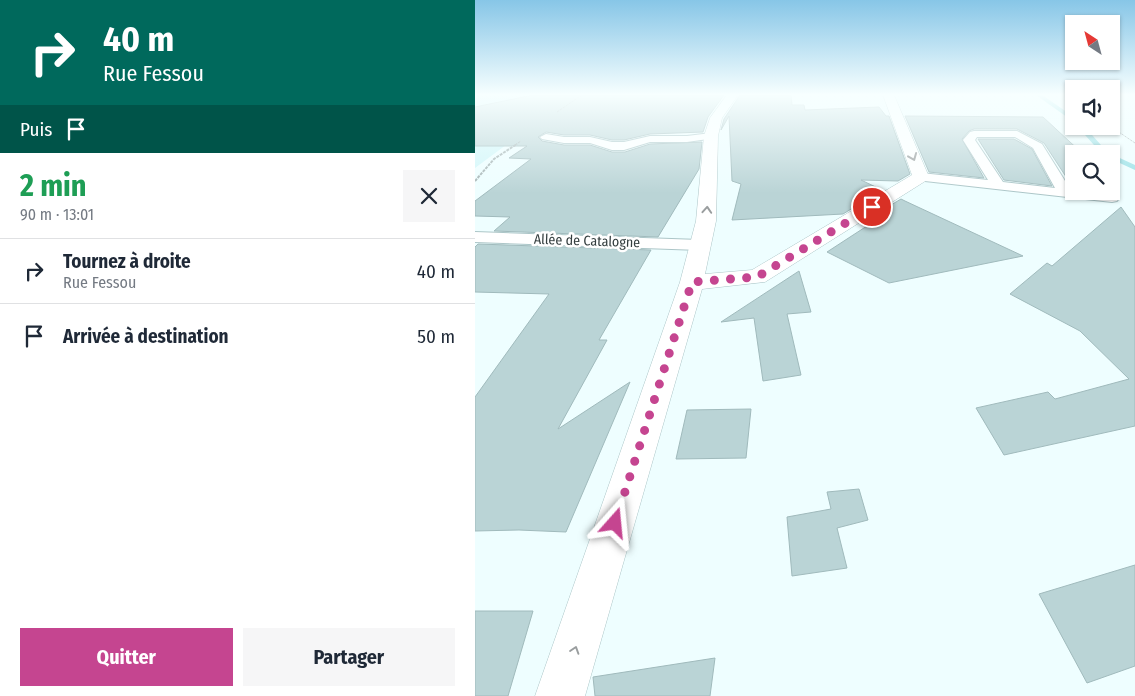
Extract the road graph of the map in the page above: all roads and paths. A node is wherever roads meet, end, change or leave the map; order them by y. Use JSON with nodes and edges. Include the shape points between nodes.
{"nodes":[{"id":1,"x":713,"y":127,"type":"edge"},
{"id":2,"x":901,"y":127,"type":"edge"},
{"id":3,"x":1120,"y":133,"type":"edge"},
{"id":4,"x":711,"y":136,"type":"junction"},
{"id":5,"x":546,"y":137,"type":"dead end"},
{"id":6,"x":1135,"y":143,"type":"edge"},
{"id":7,"x":921,"y":177,"type":"junction"},
{"id":8,"x":998,"y":185,"type":"junction"},
{"id":9,"x":1065,"y":192,"type":"joint"},
{"id":10,"x":475,"y":237,"type":"edge"},
{"id":11,"x":700,"y":245,"type":"junction"},
{"id":12,"x":692,"y":282,"type":"junction"},
{"id":13,"x":560,"y":696,"type":"edge"}],
"edges":[{"from":1,"to":4,"type":"street"},
{"from":2,"to":7,"type":"street","one_way":true},
{"from":3,"to":6,"type":"path"},
{"from":4,"to":5,"type":"lane","via":[[650,140],[624,146]]},
{"from":11,"to":4,"type":"street","one_way":true,"via":[[706,222]]},
{"from":7,"to":8,"type":"lane"},
{"from":7,"to":12,"type":"street","via":[[757,277]]},
{"from":8,"to":9,"type":"lane"},
{"from":8,"to":9,"type":"lane","via":[[969,140],[974,134],[1017,134],[1038,146]]},
{"from":10,"to":11,"type":"lane","name":"Allée de Catalogne"},
{"from":11,"to":12,"type":"street"},
{"from":13,"to":12,"type":"street","one_way":true}]}
